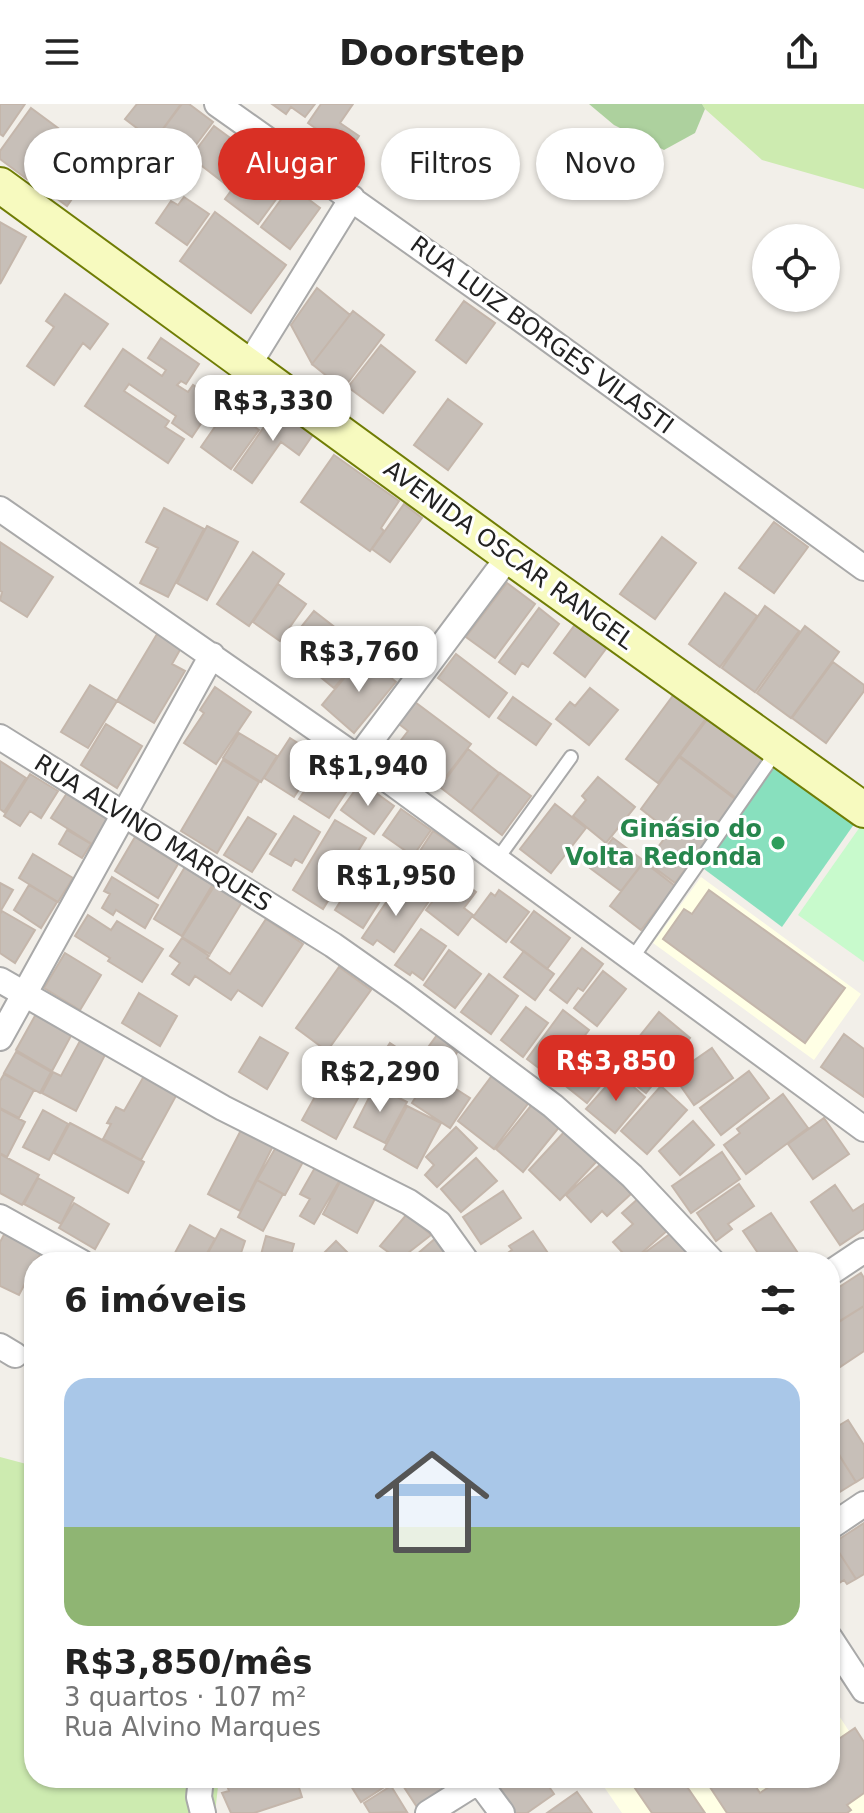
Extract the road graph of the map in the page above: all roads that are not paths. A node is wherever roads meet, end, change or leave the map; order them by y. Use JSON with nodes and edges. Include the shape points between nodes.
{"nodes":[{"id":1,"x":217,"y":104,"type":"edge"},
{"id":2,"x":251,"y":128,"type":"edge"},
{"id":3,"x":0,"y":185,"type":"edge"},
{"id":4,"x":351,"y":200,"type":"edge"},
{"id":5,"x":355,"y":200,"type":"edge"},
{"id":6,"x":248,"y":366,"type":"junction"},
{"id":7,"x":0,"y":509,"type":"edge"},
{"id":8,"x":509,"y":556,"type":"junction"},
{"id":9,"x":864,"y":568,"type":"edge"},
{"id":10,"x":212,"y":655,"type":"junction"},
{"id":11,"x":0,"y":737,"type":"edge"},
{"id":12,"x":778,"y":749,"type":"junction"},
{"id":13,"x":571,"y":757,"type":"dead end"},
{"id":14,"x":358,"y":758,"type":"junction"},
{"id":15,"x":864,"y":810,"type":"edge"},
{"id":16,"x":123,"y":813,"type":"junction"},
{"id":17,"x":496,"y":861,"type":"junction"},
{"id":18,"x":631,"y":960,"type":"junction"},
{"id":19,"x":0,"y":980,"type":"edge"},
{"id":20,"x":24,"y":994,"type":"junction"},
{"id":21,"x":0,"y":1038,"type":"edge"},
{"id":22,"x":864,"y":1129,"type":"edge"},
{"id":23,"x":0,"y":1217,"type":"edge"},
{"id":24,"x":63,"y":1252,"type":"edge"},
{"id":25,"x":460,"y":1252,"type":"edge"},
{"id":26,"x":704,"y":1252,"type":"edge"},
{"id":27,"x":863,"y":1252,"type":"edge"},
{"id":28,"x":840,"y":1267,"type":"edge"},
{"id":29,"x":864,"y":1504,"type":"edge"},
{"id":30,"x":840,"y":1520,"type":"edge"},
{"id":31,"x":840,"y":1653,"type":"edge"},
{"id":32,"x":864,"y":1690,"type":"edge"},
{"id":33,"x":200,"y":1788,"type":"edge"},
{"id":34,"x":466,"y":1788,"type":"edge"},
{"id":35,"x":484,"y":1788,"type":"edge"},
{"id":36,"x":203,"y":1813,"type":"edge"},
{"id":37,"x":428,"y":1813,"type":"edge"},
{"id":38,"x":502,"y":1813,"type":"edge"}],
"edges":[{"from":1,"to":2,"type":"street","name":"RUA LUIZ BORGES VILASTI"},
{"from":3,"to":6,"type":"main road","name":"AVENIDA OSCAR RANGEL"},
{"from":4,"to":6,"type":"street"},
{"from":5,"to":9,"type":"street","name":"RUA LUIZ BORGES VILASTI"},
{"from":6,"to":8,"type":"main road","name":"AVENIDA OSCAR RANGEL"},
{"from":7,"to":10,"type":"street"},
{"from":8,"to":12,"type":"main road","name":"AVENIDA OSCAR RANGEL"},
{"from":8,"to":14,"type":"street"},
{"from":10,"to":14,"type":"street"},
{"from":10,"to":16,"type":"street"},
{"from":11,"to":16,"type":"street","name":"RUA ALVINO MARQUES"},
{"from":12,"to":15,"type":"main road","name":"AVENIDA OSCAR RANGEL"},
{"from":12,"to":18,"type":"lane"},
{"from":13,"to":17,"type":"lane"},
{"from":14,"to":17,"type":"street"},
{"from":16,"to":20,"type":"street"},
{"from":16,"to":26,"type":"street","name":"RUA ALVINO MARQUES","via":[[333,945],[553,1106],[632,1176]]},
{"from":17,"to":18,"type":"street"},
{"from":18,"to":22,"type":"street"},
{"from":19,"to":20,"type":"street"},
{"from":20,"to":21,"type":"street"},
{"from":20,"to":25,"type":"street","via":[[223,1108],[409,1202],[439,1223]]},
{"from":23,"to":24,"type":"street"},
{"from":27,"to":28,"type":"street"},
{"from":29,"to":30,"type":"street"},
{"from":31,"to":32,"type":"street"},
{"from":33,"to":36,"type":"street"},
{"from":34,"to":37,"type":"street"},
{"from":35,"to":38,"type":"street"}]}
